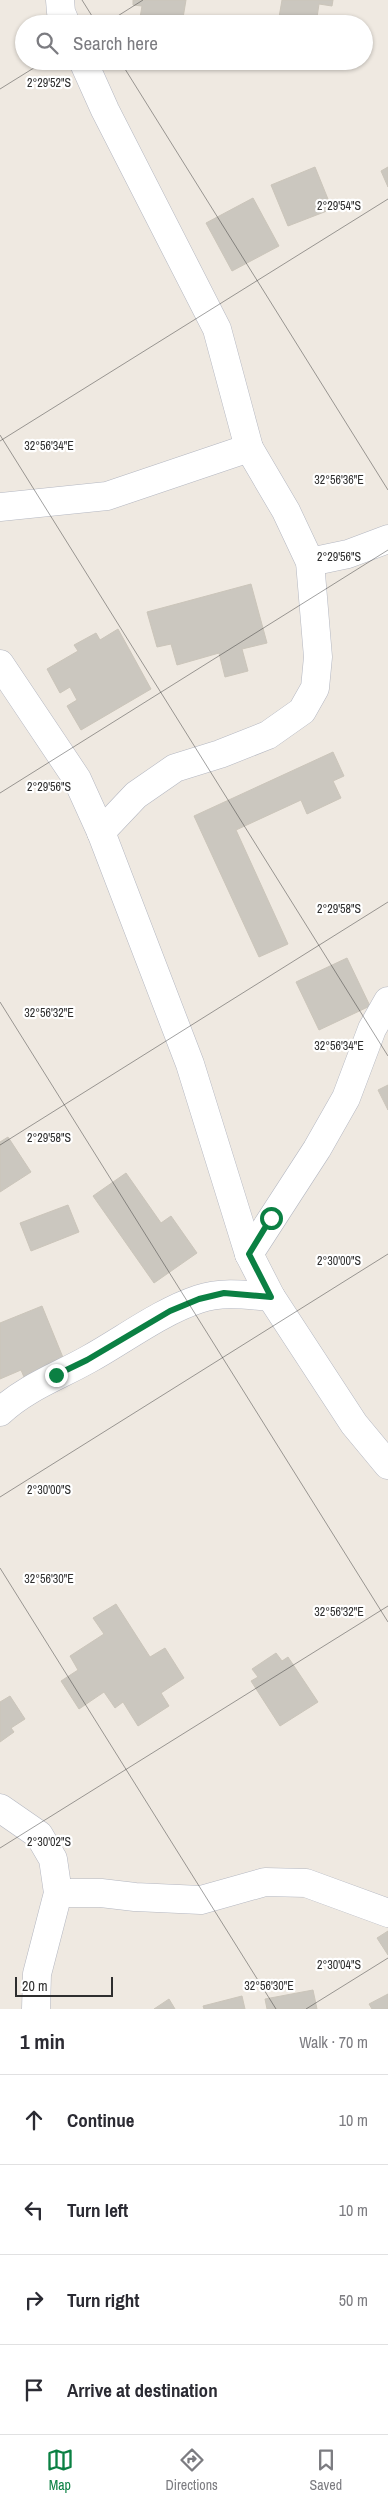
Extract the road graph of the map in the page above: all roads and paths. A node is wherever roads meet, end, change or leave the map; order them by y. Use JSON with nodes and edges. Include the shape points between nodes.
{"nodes":[{"id":1,"x":60,"y":0,"type":"edge"},
{"id":2,"x":62,"y":15,"type":"edge"},
{"id":3,"x":87,"y":70,"type":"edge"},
{"id":4,"x":249,"y":448,"type":"junction"},
{"id":5,"x":0,"y":507,"type":"edge"},
{"id":6,"x":388,"y":539,"type":"edge"},
{"id":7,"x":310,"y":562,"type":"junction"},
{"id":8,"x":0,"y":664,"type":"edge"},
{"id":9,"x":101,"y":832,"type":"junction"},
{"id":10,"x":388,"y":1001,"type":"edge"},
{"id":11,"x":249,"y":1254,"type":"junction"},
{"id":12,"x":271,"y":1297,"type":"junction"},
{"id":13,"x":0,"y":1412,"type":"edge"},
{"id":14,"x":388,"y":1465,"type":"edge"},
{"id":15,"x":0,"y":1808,"type":"edge"},
{"id":16,"x":58,"y":1893,"type":"junction"},
{"id":17,"x":388,"y":1912,"type":"edge"},
{"id":18,"x":36,"y":2009,"type":"edge"}],
"edges":[{"from":1,"to":2,"type":"street"},
{"from":3,"to":4,"type":"street","via":[[216,329]]},
{"from":4,"to":5,"type":"street","via":[[107,496]]},
{"from":4,"to":7,"type":"street"},
{"from":6,"to":7,"type":"street","via":[[348,554]]},
{"from":7,"to":9,"type":"street","via":[[318,657],[315,688],[302,711],[268,735],[175,768],[136,795]]},
{"from":8,"to":9,"type":"street","via":[[77,779]]},
{"from":9,"to":11,"type":"street","via":[[190,1064]]},
{"from":10,"to":11,"type":"street","via":[[372,1029],[346,1098]]},
{"from":11,"to":12,"type":"street"},
{"from":12,"to":13,"type":"street","via":[[224,1293],[170,1311],[42,1383]]},
{"from":12,"to":14,"type":"street","via":[[354,1424]]},
{"from":15,"to":16,"type":"street","via":[[39,1835],[53,1859]]},
{"from":16,"to":17,"type":"street","via":[[201,1900],[266,1882],[306,1883]]},
{"from":16,"to":18,"type":"street","via":[[38,1974]]}]}
